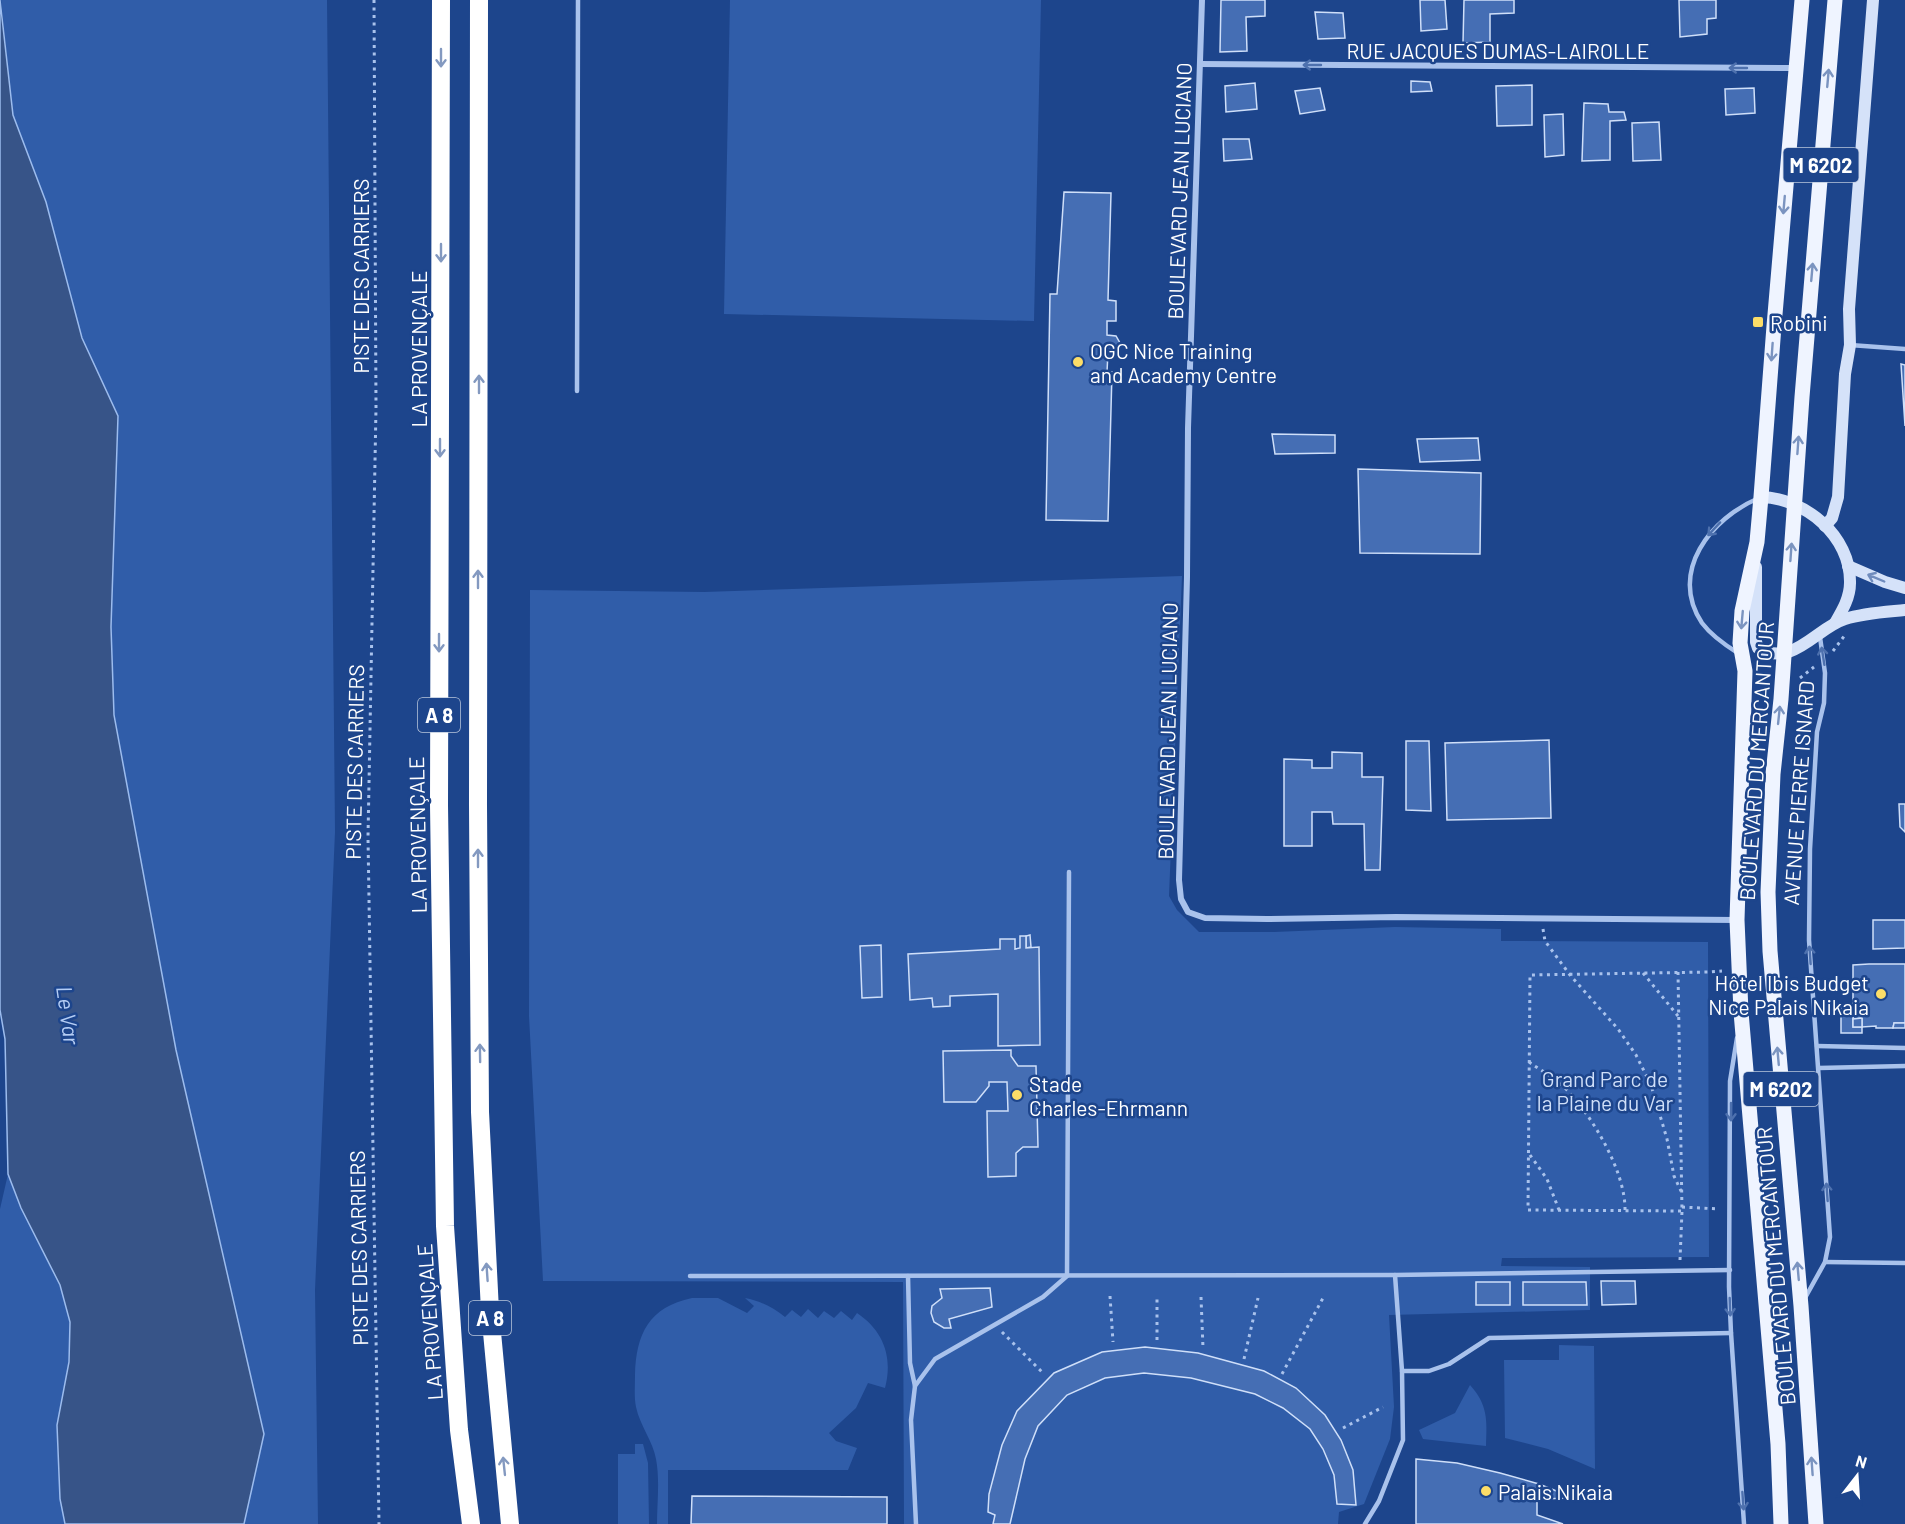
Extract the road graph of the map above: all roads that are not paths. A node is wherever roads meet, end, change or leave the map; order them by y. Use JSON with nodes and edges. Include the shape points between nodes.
{"nodes":[{"id":1,"x":441,"y":0,"type":"edge"},
{"id":2,"x":479,"y":0,"type":"edge"},
{"id":3,"x":578,"y":0,"type":"edge"},
{"id":4,"x":1202,"y":0,"type":"edge"},
{"id":5,"x":1802,"y":0,"type":"edge"},
{"id":6,"x":1835,"y":0,"type":"edge"},
{"id":7,"x":1873,"y":0,"type":"edge"},
{"id":8,"x":1200,"y":64,"type":"junction"},
{"id":9,"x":1796,"y":68,"type":"junction"},
{"id":10,"x":1850,"y":345,"type":"junction"},
{"id":11,"x":1905,"y":350,"type":"edge"},
{"id":12,"x":577,"y":391,"type":"dead end"},
{"id":13,"x":1761,"y":497,"type":"junction"},
{"id":14,"x":1794,"y":503,"type":"junction"},
{"id":15,"x":1825,"y":526,"type":"junction"},
{"id":16,"x":1757,"y":542,"type":"junction"},
{"id":17,"x":1848,"y":566,"type":"junction"},
{"id":18,"x":1905,"y":588,"type":"edge"},
{"id":19,"x":1905,"y":610,"type":"edge"},
{"id":20,"x":1835,"y":622,"type":"junction"},
{"id":21,"x":1819,"y":635,"type":"junction"},
{"id":22,"x":1784,"y":653,"type":"junction"},
{"id":23,"x":1742,"y":655,"type":"junction"},
{"id":24,"x":1069,"y":872,"type":"dead end"},
{"id":25,"x":1737,"y":920,"type":"junction"},
{"id":26,"x":1741,"y":1012,"type":"junction"},
{"id":27,"x":1817,"y":1046,"type":"junction"},
{"id":28,"x":1905,"y":1048,"type":"edge"},
{"id":29,"x":1905,"y":1066,"type":"edge"},
{"id":30,"x":1819,"y":1068,"type":"junction"},
{"id":31,"x":1825,"y":1262,"type":"junction"},
{"id":32,"x":1905,"y":1263,"type":"edge"},
{"id":33,"x":1730,"y":1270,"type":"junction"},
{"id":34,"x":1395,"y":1275,"type":"junction"},
{"id":35,"x":690,"y":1276,"type":"dead end"},
{"id":36,"x":908,"y":1276,"type":"junction"},
{"id":37,"x":1067,"y":1276,"type":"junction"},
{"id":38,"x":1801,"y":1306,"type":"junction"},
{"id":39,"x":1731,"y":1333,"type":"junction"},
{"id":40,"x":1401,"y":1371,"type":"junction"},
{"id":41,"x":915,"y":1386,"type":"junction"},
{"id":42,"x":1778,"y":1444,"type":"junction"},
{"id":43,"x":471,"y":1524,"type":"edge"},
{"id":44,"x":510,"y":1524,"type":"edge"},
{"id":45,"x":916,"y":1524,"type":"edge"},
{"id":46,"x":1365,"y":1524,"type":"edge"},
{"id":47,"x":1744,"y":1524,"type":"edge"},
{"id":48,"x":1780,"y":1524,"type":"edge"},
{"id":49,"x":1790,"y":1524,"type":"edge"},
{"id":50,"x":1816,"y":1524,"type":"edge"}],
"edges":[{"from":1,"to":43,"type":"highway","name":"LA PROVENÇALE","number":"A 8","one_way":true,"via":[[439,805],[445,1214],[459,1430]]},
{"from":44,"to":2,"type":"highway","number":"A 8","one_way":true,"via":[[490,1311],[480,1112]]},
{"from":3,"to":12,"type":"lane"},
{"from":4,"to":8,"type":"street","name":"BOULEVARD JEAN LUCIANO"},
{"from":5,"to":9,"type":"main road","name":"BOULEVARD DU MERCANTOUR","number":"M 6202"},
{"from":14,"to":6,"type":"main road","name":"BOULEVARD DU MERCANTOUR","number":"M 6202","one_way":true},
{"from":7,"to":10,"type":"street","via":[[1849,309]]},
{"from":9,"to":8,"type":"street","name":"RUE JACQUES DUMAS-LAIROLLE","one_way":true},
{"from":8,"to":25,"type":"street","name":"BOULEVARD JEAN LUCIANO","via":[[1179,880],[1181,899],[1188,912],[1205,918],[1267,920]]},
{"from":9,"to":13,"type":"main road","name":"BOULEVARD DU MERCANTOUR","number":"M 6202","one_way":true},
{"from":10,"to":11,"type":"lane"},
{"from":10,"to":15,"type":"street","via":[[1838,497],[1832,518]]},
{"from":13,"to":14,"type":"street"},
{"from":13,"to":16,"type":"main road","name":"BOULEVARD DU MERCANTOUR","number":"M 6202"},
{"from":13,"to":23,"type":"lane","one_way":true,"via":[[1743,504],[1715,527],[1696,556],[1690,578],[1692,601],[1702,623]]},
{"from":14,"to":15,"type":"street"},
{"from":22,"to":14,"type":"main road","name":"BOULEVARD DU MERCANTOUR","number":"M 6202","one_way":true},
{"from":15,"to":17,"type":"street","via":[[1836,539]]},
{"from":16,"to":22,"type":"street","via":[[1756,642],[1768,654]]},
{"from":16,"to":23,"type":"main road","name":"BOULEVARD DU MERCANTOUR","number":"M 6202","one_way":true,"via":[[1742,611]]},
{"from":18,"to":17,"type":"street","one_way":true},
{"from":17,"to":20,"type":"street","via":[[1848,595]]},
{"from":19,"to":20,"type":"street"},
{"from":20,"to":21,"type":"street"},
{"from":21,"to":22,"type":"street"},
{"from":27,"to":21,"type":"lane","name":"AVENUE PIERRE ISNARD","one_way":true,"via":[[1809,940],[1816,732],[1825,683]]},
{"from":38,"to":22,"type":"main road","name":"BOULEVARD DU MERCANTOUR","number":"M 6202","one_way":true,"via":[[1767,892]]},
{"from":23,"to":25,"type":"main road","name":"BOULEVARD DU MERCANTOUR","number":"M 6202","via":[[1745,706]]},
{"from":24,"to":37,"type":"lane"},
{"from":25,"to":26,"type":"main road","name":"BOULEVARD DU MERCANTOUR","number":"M 6202"},
{"from":26,"to":33,"type":"lane","one_way":true,"via":[[1730,1081]]},
{"from":26,"to":42,"type":"main road","name":"BOULEVARD DU MERCANTOUR","number":"M 6202"},
{"from":27,"to":28,"type":"lane"},
{"from":27,"to":30,"type":"lane","name":"AVENUE PIERRE ISNARD"},
{"from":29,"to":30,"type":"lane"},
{"from":31,"to":30,"type":"lane","name":"AVENUE PIERRE ISNARD","one_way":true,"via":[[1830,1237]]},
{"from":31,"to":32,"type":"lane"},
{"from":31,"to":38,"type":"lane","name":"AVENUE PIERRE ISNARD"},
{"from":33,"to":34,"type":"lane"},
{"from":33,"to":39,"type":"lane","one_way":true},
{"from":34,"to":37,"type":"lane"},
{"from":34,"to":40,"type":"lane"},
{"from":35,"to":36,"type":"lane"},
{"from":36,"to":37,"type":"lane"},
{"from":36,"to":41,"type":"lane","via":[[910,1363]]},
{"from":37,"to":41,"type":"lane","via":[[1043,1297],[935,1359]]},
{"from":50,"to":38,"type":"main road","name":"BOULEVARD DU MERCANTOUR","number":"M 6202","one_way":true},
{"from":39,"to":40,"type":"lane","via":[[1489,1338],[1449,1364],[1429,1371]]},
{"from":39,"to":47,"type":"lane","one_way":true},
{"from":40,"to":46,"type":"lane","via":[[1403,1440],[1379,1501]]},
{"from":41,"to":45,"type":"lane","via":[[912,1420]]},
{"from":42,"to":48,"type":"main road","name":"BOULEVARD DU MERCANTOUR","number":"M 6202"},
{"from":42,"to":49,"type":"main road","name":"BOULEVARD DU MERCANTOUR","number":"M 6202"}]}
